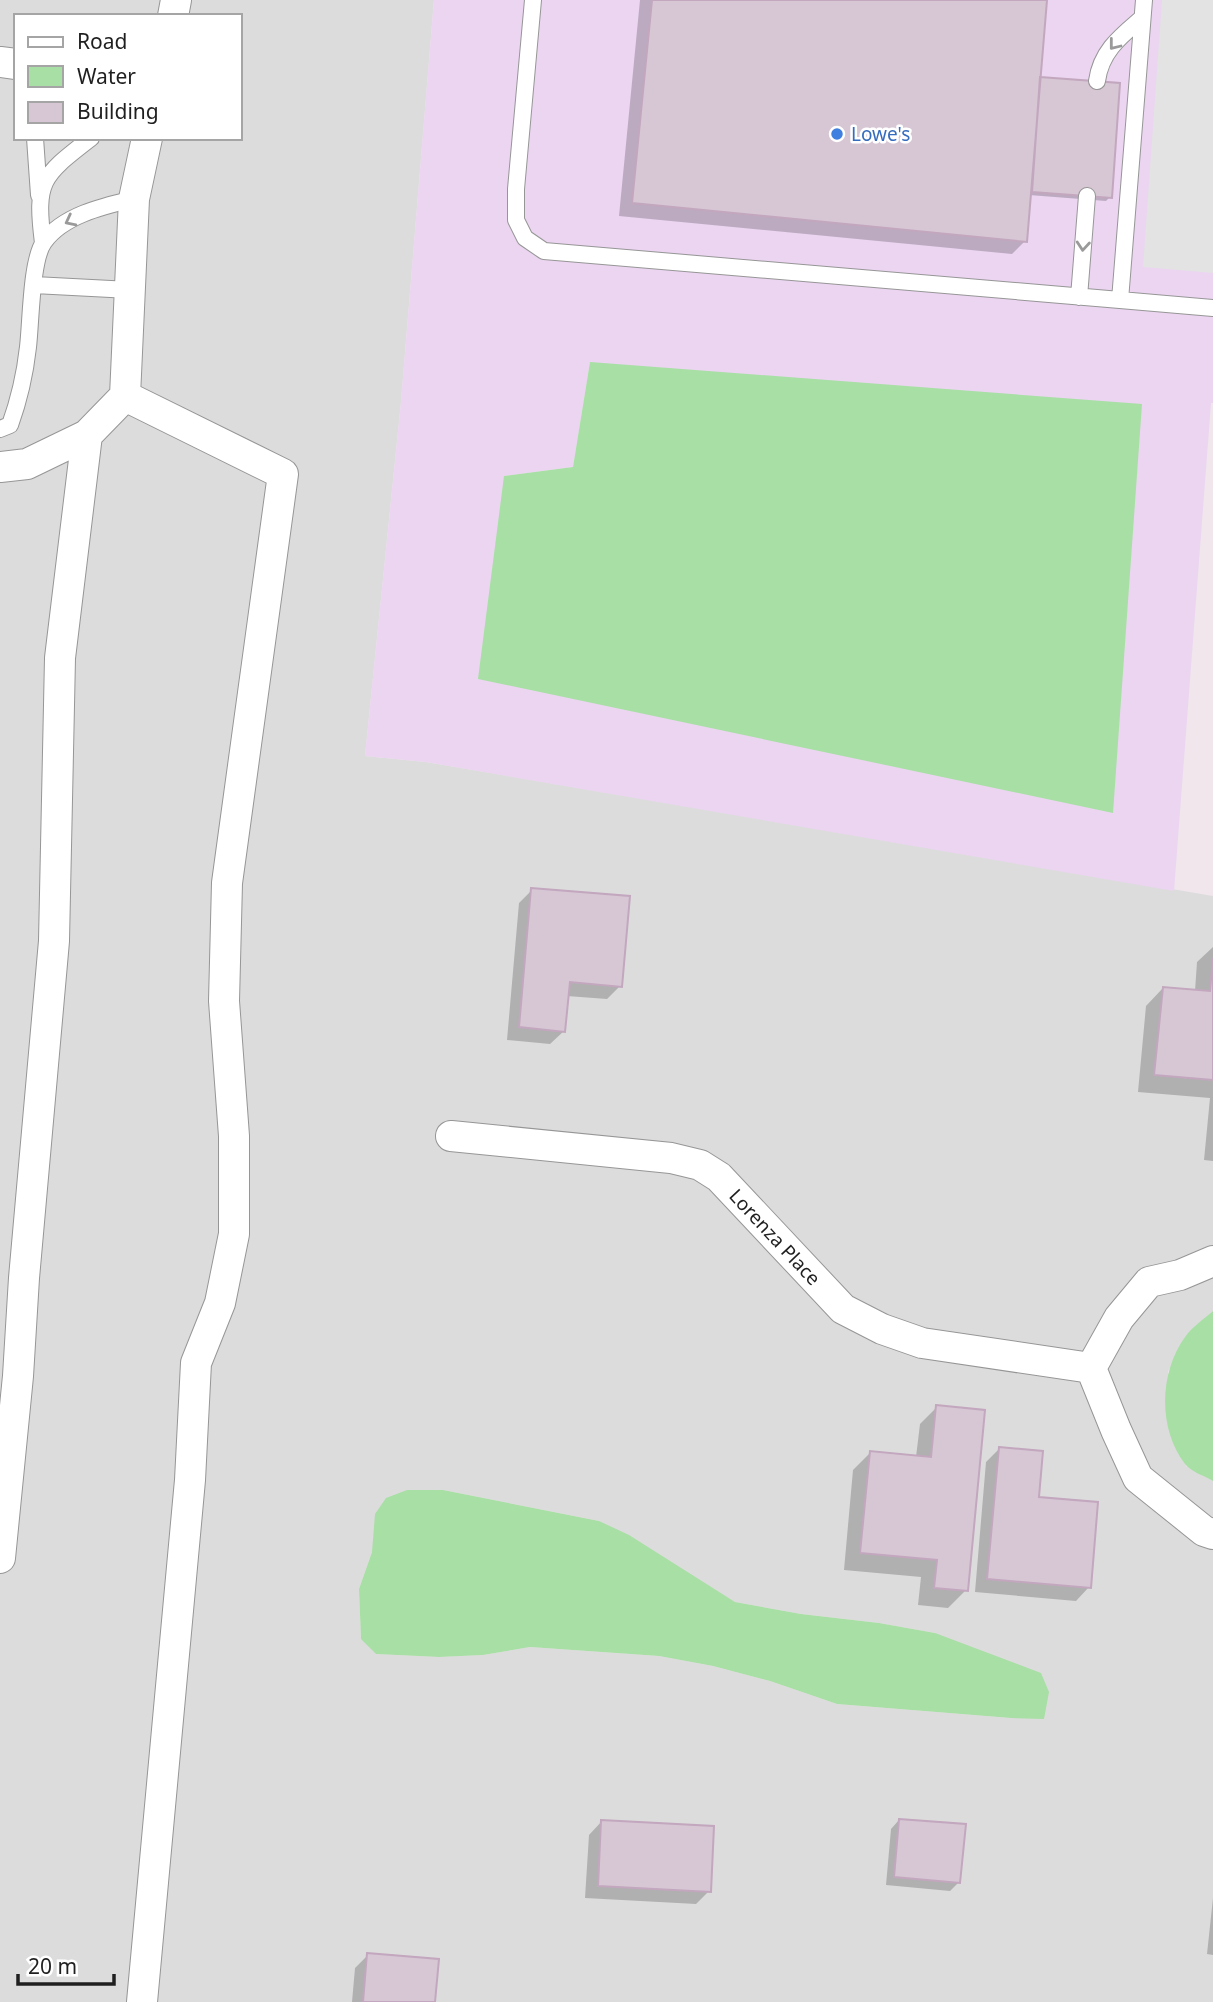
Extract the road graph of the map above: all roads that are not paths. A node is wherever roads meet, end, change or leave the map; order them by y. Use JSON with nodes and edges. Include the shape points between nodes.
{"nodes":[{"id":1,"x":533,"y":0,"type":"edge"},
{"id":2,"x":1144,"y":0,"type":"edge"},
{"id":3,"x":1142,"y":18,"type":"junction"},
{"id":4,"x":1097,"y":81,"type":"dead end"},
{"id":5,"x":35,"y":140,"type":"edge"},
{"id":6,"x":88,"y":140,"type":"edge"},
{"id":7,"x":147,"y":140,"type":"edge"},
{"id":8,"x":39,"y":195,"type":"junction"},
{"id":9,"x":1087,"y":196,"type":"dead end"},
{"id":10,"x":134,"y":199,"type":"junction"},
{"id":11,"x":43,"y":243,"type":"junction"},
{"id":12,"x":34,"y":285,"type":"junction"},
{"id":13,"x":130,"y":290,"type":"junction"},
{"id":14,"x":1079,"y":297,"type":"junction"},
{"id":15,"x":1121,"y":300,"type":"junction"},
{"id":16,"x":1213,"y":308,"type":"edge"},
{"id":17,"x":125,"y":396,"type":"junction"},
{"id":18,"x":0,"y":429,"type":"edge"},
{"id":19,"x":88,"y":435,"type":"junction"},
{"id":20,"x":0,"y":467,"type":"edge"},
{"id":21,"x":450,"y":1136,"type":"dead end"},
{"id":22,"x":1213,"y":1261,"type":"edge"},
{"id":23,"x":12,"y":1279,"type":"edge"},
{"id":24,"x":1091,"y":1368,"type":"junction"},
{"id":25,"x":1213,"y":1534,"type":"edge"},
{"id":26,"x":0,"y":1558,"type":"edge"},
{"id":27,"x":142,"y":2002,"type":"edge"}],
"edges":[{"from":1,"to":14,"type":"lane","via":[[516,220],[525,238],[544,251]]},
{"from":2,"to":3,"type":"lane"},
{"from":3,"to":4,"type":"lane","one_way":true,"via":[[1112,43]]},
{"from":3,"to":15,"type":"lane"},
{"from":5,"to":8,"type":"lane"},
{"from":6,"to":8,"type":"lane","via":[[53,168]]},
{"from":7,"to":10,"type":"street"},
{"from":8,"to":11,"type":"lane"},
{"from":9,"to":14,"type":"lane","one_way":true},
{"from":10,"to":11,"type":"lane","one_way":true,"via":[[82,215]]},
{"from":10,"to":13,"type":"street"},
{"from":11,"to":12,"type":"lane"},
{"from":12,"to":13,"type":"lane"},
{"from":12,"to":18,"type":"lane","via":[[18,402],[10,425]]},
{"from":13,"to":17,"type":"street"},
{"from":14,"to":15,"type":"lane"},
{"from":15,"to":16,"type":"lane"},
{"from":17,"to":19,"type":"street"},
{"from":17,"to":27,"type":"street","via":[[283,474],[227,883],[224,1001],[234,1136],[234,1234],[220,1303],[196,1363],[190,1480]]},
{"from":19,"to":20,"type":"street","via":[[27,464]]},
{"from":19,"to":23,"type":"street","via":[[60,658],[54,941]]},
{"from":21,"to":24,"type":"street","name":"Lorenza Place","via":[[671,1158],[700,1165],[719,1177],[843,1309],[922,1343]]},
{"from":22,"to":24,"type":"street","via":[[1149,1282],[1119,1318]]},
{"from":23,"to":26,"type":"street","via":[[18,1376]]},
{"from":24,"to":25,"type":"street","via":[[1138,1478]]}]}
